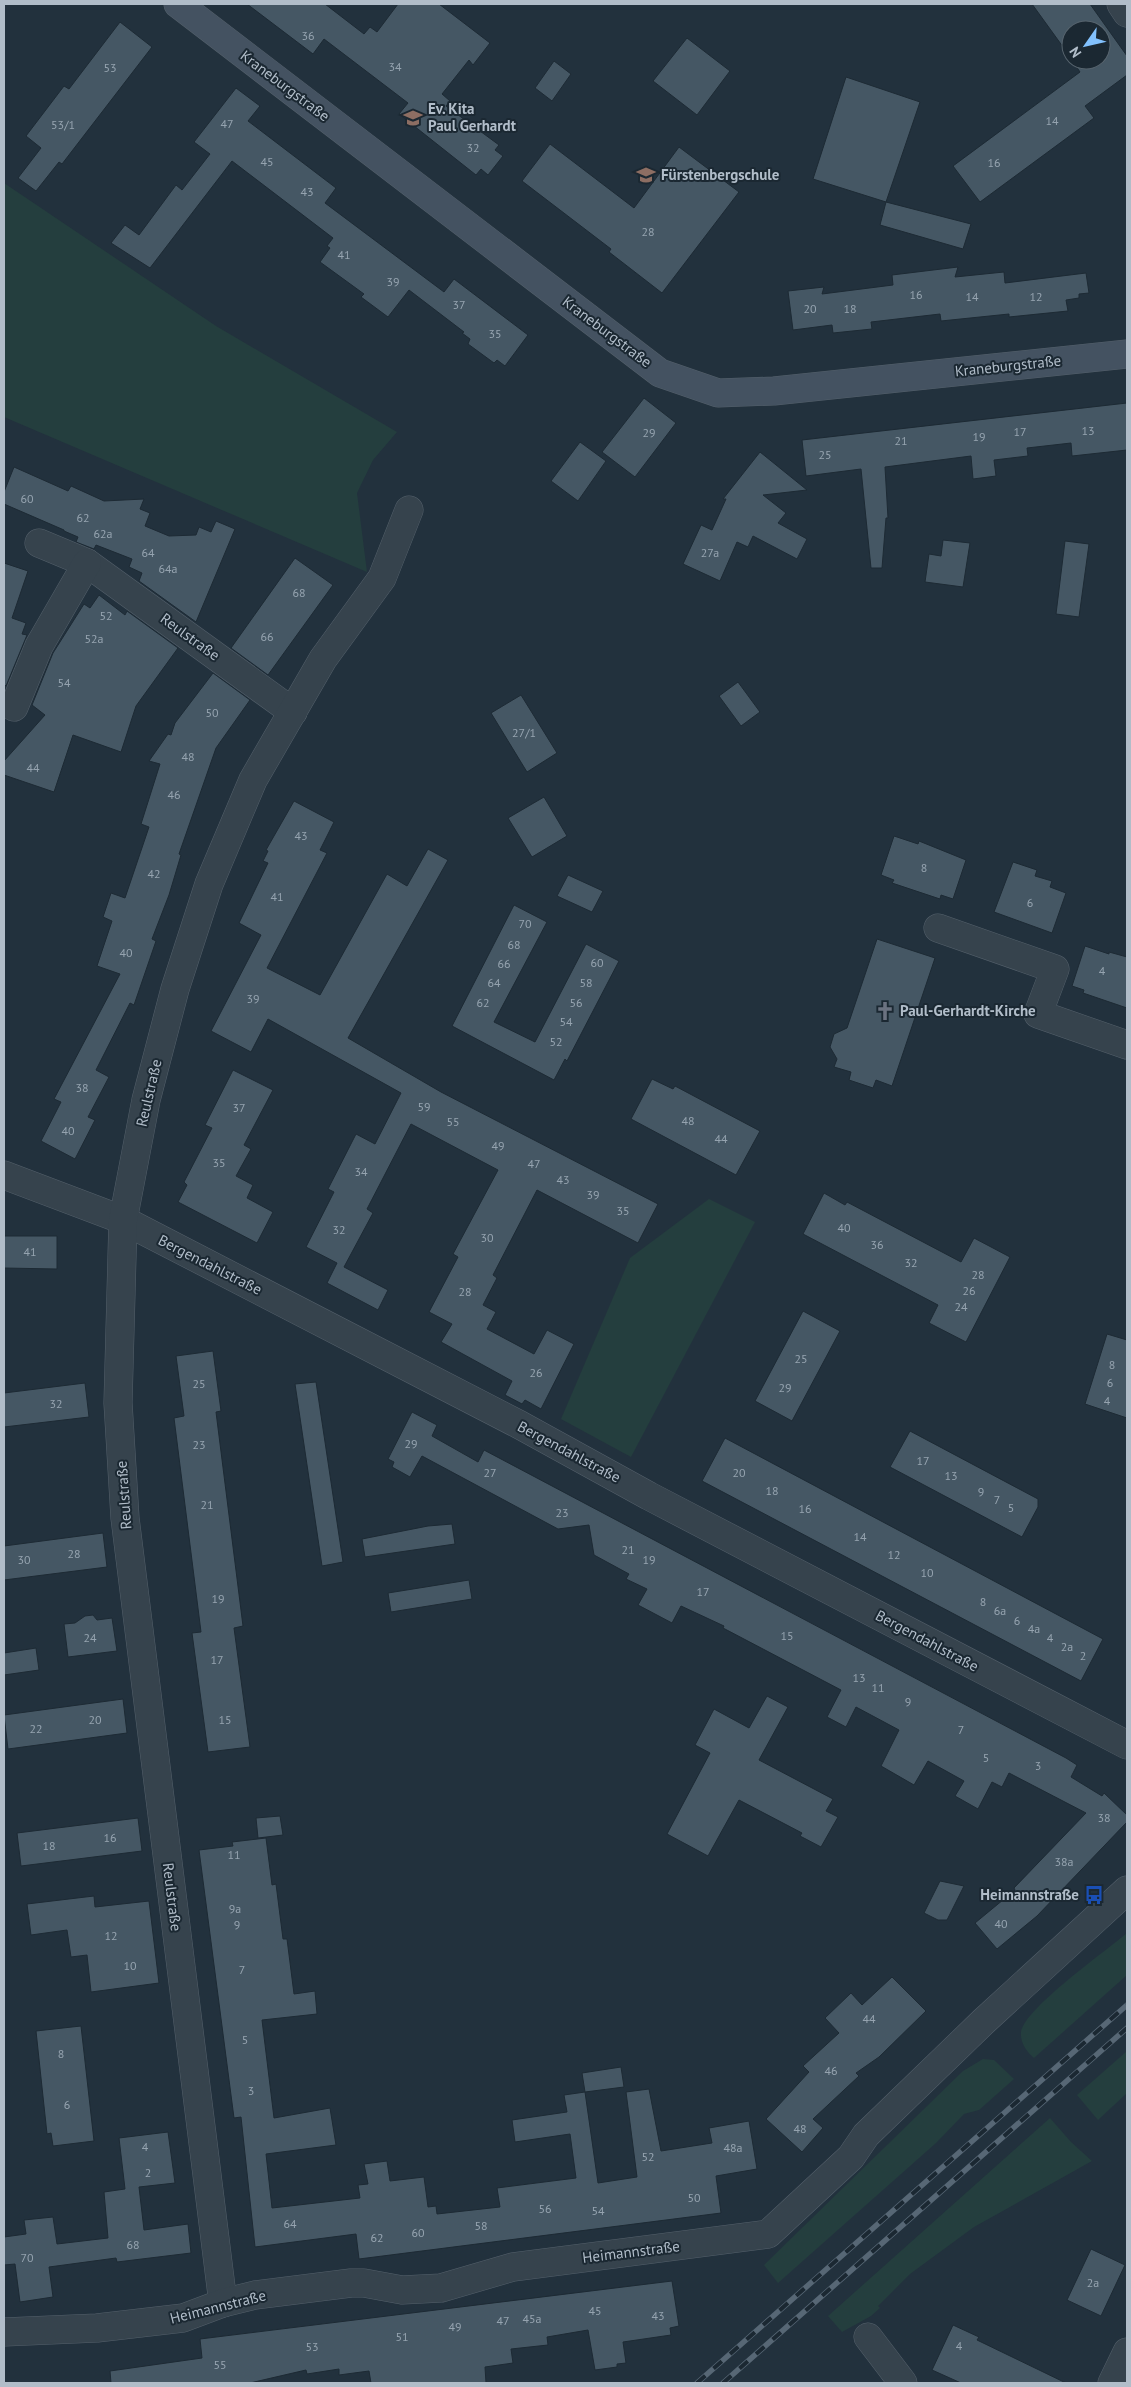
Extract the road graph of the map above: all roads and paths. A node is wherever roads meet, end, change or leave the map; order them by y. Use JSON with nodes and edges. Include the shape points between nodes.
{"nodes":[{"id":1,"x":178,"y":4,"type":"edge"},
{"id":2,"x":1121,"y":4,"type":"edge"},
{"id":3,"x":1127,"y":13,"type":"edge"},
{"id":4,"x":1127,"y":354,"type":"edge"},
{"id":5,"x":409,"y":510,"type":"dead end"},
{"id":6,"x":39,"y":543,"type":"dead end"},
{"id":7,"x":87,"y":563,"type":"junction"},
{"id":8,"x":14,"y":707,"type":"dead end"},
{"id":9,"x":293,"y":712,"type":"junction"},
{"id":10,"x":938,"y":928,"type":"dead end"},
{"id":11,"x":1127,"y":1045,"type":"edge"},
{"id":12,"x":4,"y":1174,"type":"edge"},
{"id":13,"x":123,"y":1220,"type":"junction"},
{"id":14,"x":1127,"y":1745,"type":"edge"},
{"id":15,"x":1127,"y":1890,"type":"edge"},
{"id":16,"x":223,"y":2303,"type":"junction"},
{"id":17,"x":4,"y":2332,"type":"edge"},
{"id":18,"x":868,"y":2337,"type":"dead end"},
{"id":19,"x":1127,"y":2352,"type":"edge"},
{"id":20,"x":903,"y":2383,"type":"edge"},
{"id":21,"x":1112,"y":2383,"type":"edge"}],
"edges":[{"from":1,"to":4,"type":"street","name":"Kraneburgstraße","via":[[660,373],[718,393],[774,391]]},
{"from":2,"to":3,"type":"street"},
{"from":5,"to":9,"type":"street","name":"Reulstraße","via":[[382,578],[323,659]]},
{"from":6,"to":7,"type":"street","name":"Reulstraße"},
{"from":7,"to":8,"type":"street","via":[[39,646]]},
{"from":7,"to":9,"type":"street","name":"Reulstraße"},
{"from":9,"to":13,"type":"street","name":"Reulstraße","via":[[253,780],[209,884],[175,989],[146,1100]]},
{"from":10,"to":11,"type":"street","via":[[1054,970],[1038,1014]]},
{"from":12,"to":13,"type":"street","name":"Bergendahlstraße"},
{"from":13,"to":14,"type":"street","name":"Bergendahlstraße"},
{"from":13,"to":16,"type":"street","name":"Reulstraße","via":[[118,1403],[125,1518]]},
{"from":15,"to":16,"type":"street","name":"Heimannstraße","via":[[977,2028],[866,2135],[851,2157],[768,2234],[513,2266],[441,2288],[402,2290],[351,2283],[256,2295]]},
{"from":16,"to":17,"type":"street","name":"Heimannstraße","via":[[182,2318],[97,2328]]},
{"from":18,"to":20,"type":"street"},
{"from":19,"to":21,"type":"street"}]}
